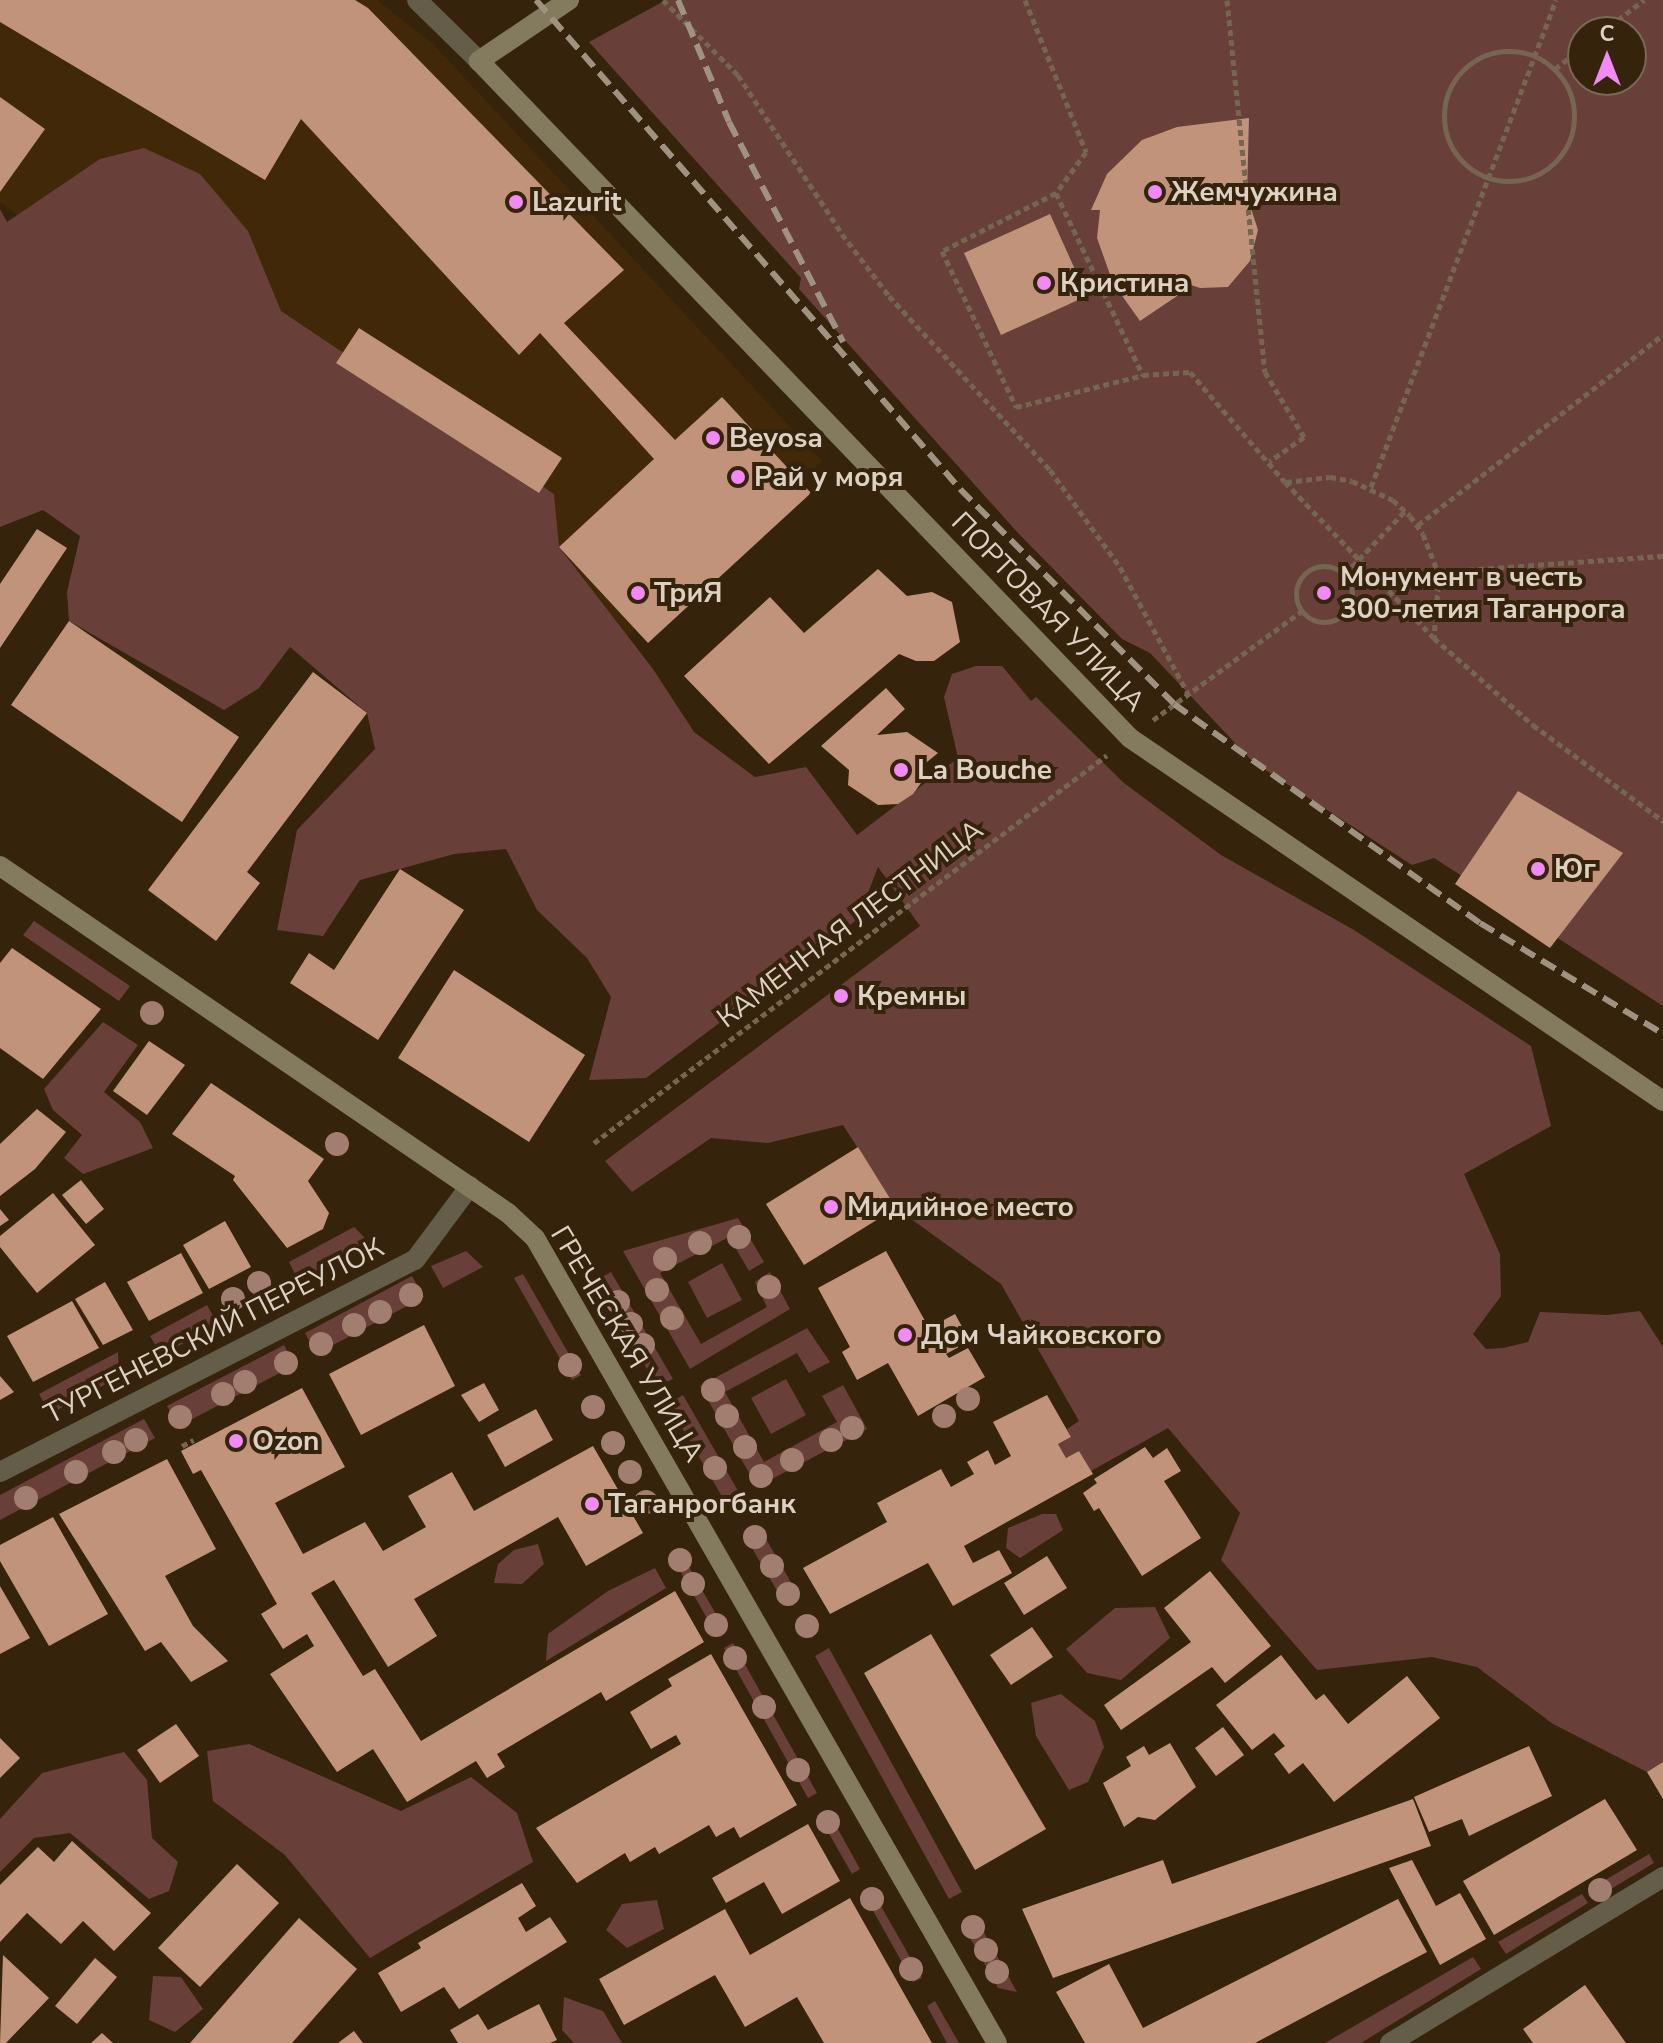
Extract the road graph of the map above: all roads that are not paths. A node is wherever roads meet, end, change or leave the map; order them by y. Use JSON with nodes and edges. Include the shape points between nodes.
{"nodes":[{"id":1,"x":417,"y":0,"type":"edge"},
{"id":2,"x":569,"y":0,"type":"edge"},
{"id":3,"x":479,"y":61,"type":"junction"},
{"id":4,"x":0,"y":866,"type":"edge"},
{"id":5,"x":1663,"y":1101,"type":"edge"},
{"id":6,"x":470,"y":1186,"type":"junction"},
{"id":7,"x":0,"y":1472,"type":"edge"},
{"id":8,"x":1663,"y":1877,"type":"edge"},
{"id":9,"x":997,"y":2043,"type":"edge"},
{"id":10,"x":1390,"y":2043,"type":"edge"}],
"edges":[{"from":1,"to":3,"type":"street"},
{"from":2,"to":3,"type":"street"},
{"from":3,"to":5,"type":"street","name":"ПОРТОВАЯ УЛИЦА","via":[[1130,738]]},
{"from":4,"to":6,"type":"street","name":"ГРЕЧЕСКАЯ УЛИЦА"},
{"from":6,"to":7,"type":"street","name":"ТУРГЕНЕВСКИЙ ПЕРЕУЛОК","via":[[415,1260]]},
{"from":6,"to":9,"type":"street","name":"ГРЕЧЕСКАЯ УЛИЦА","via":[[517,1221],[553,1265]]},
{"from":8,"to":10,"type":"street"}]}
